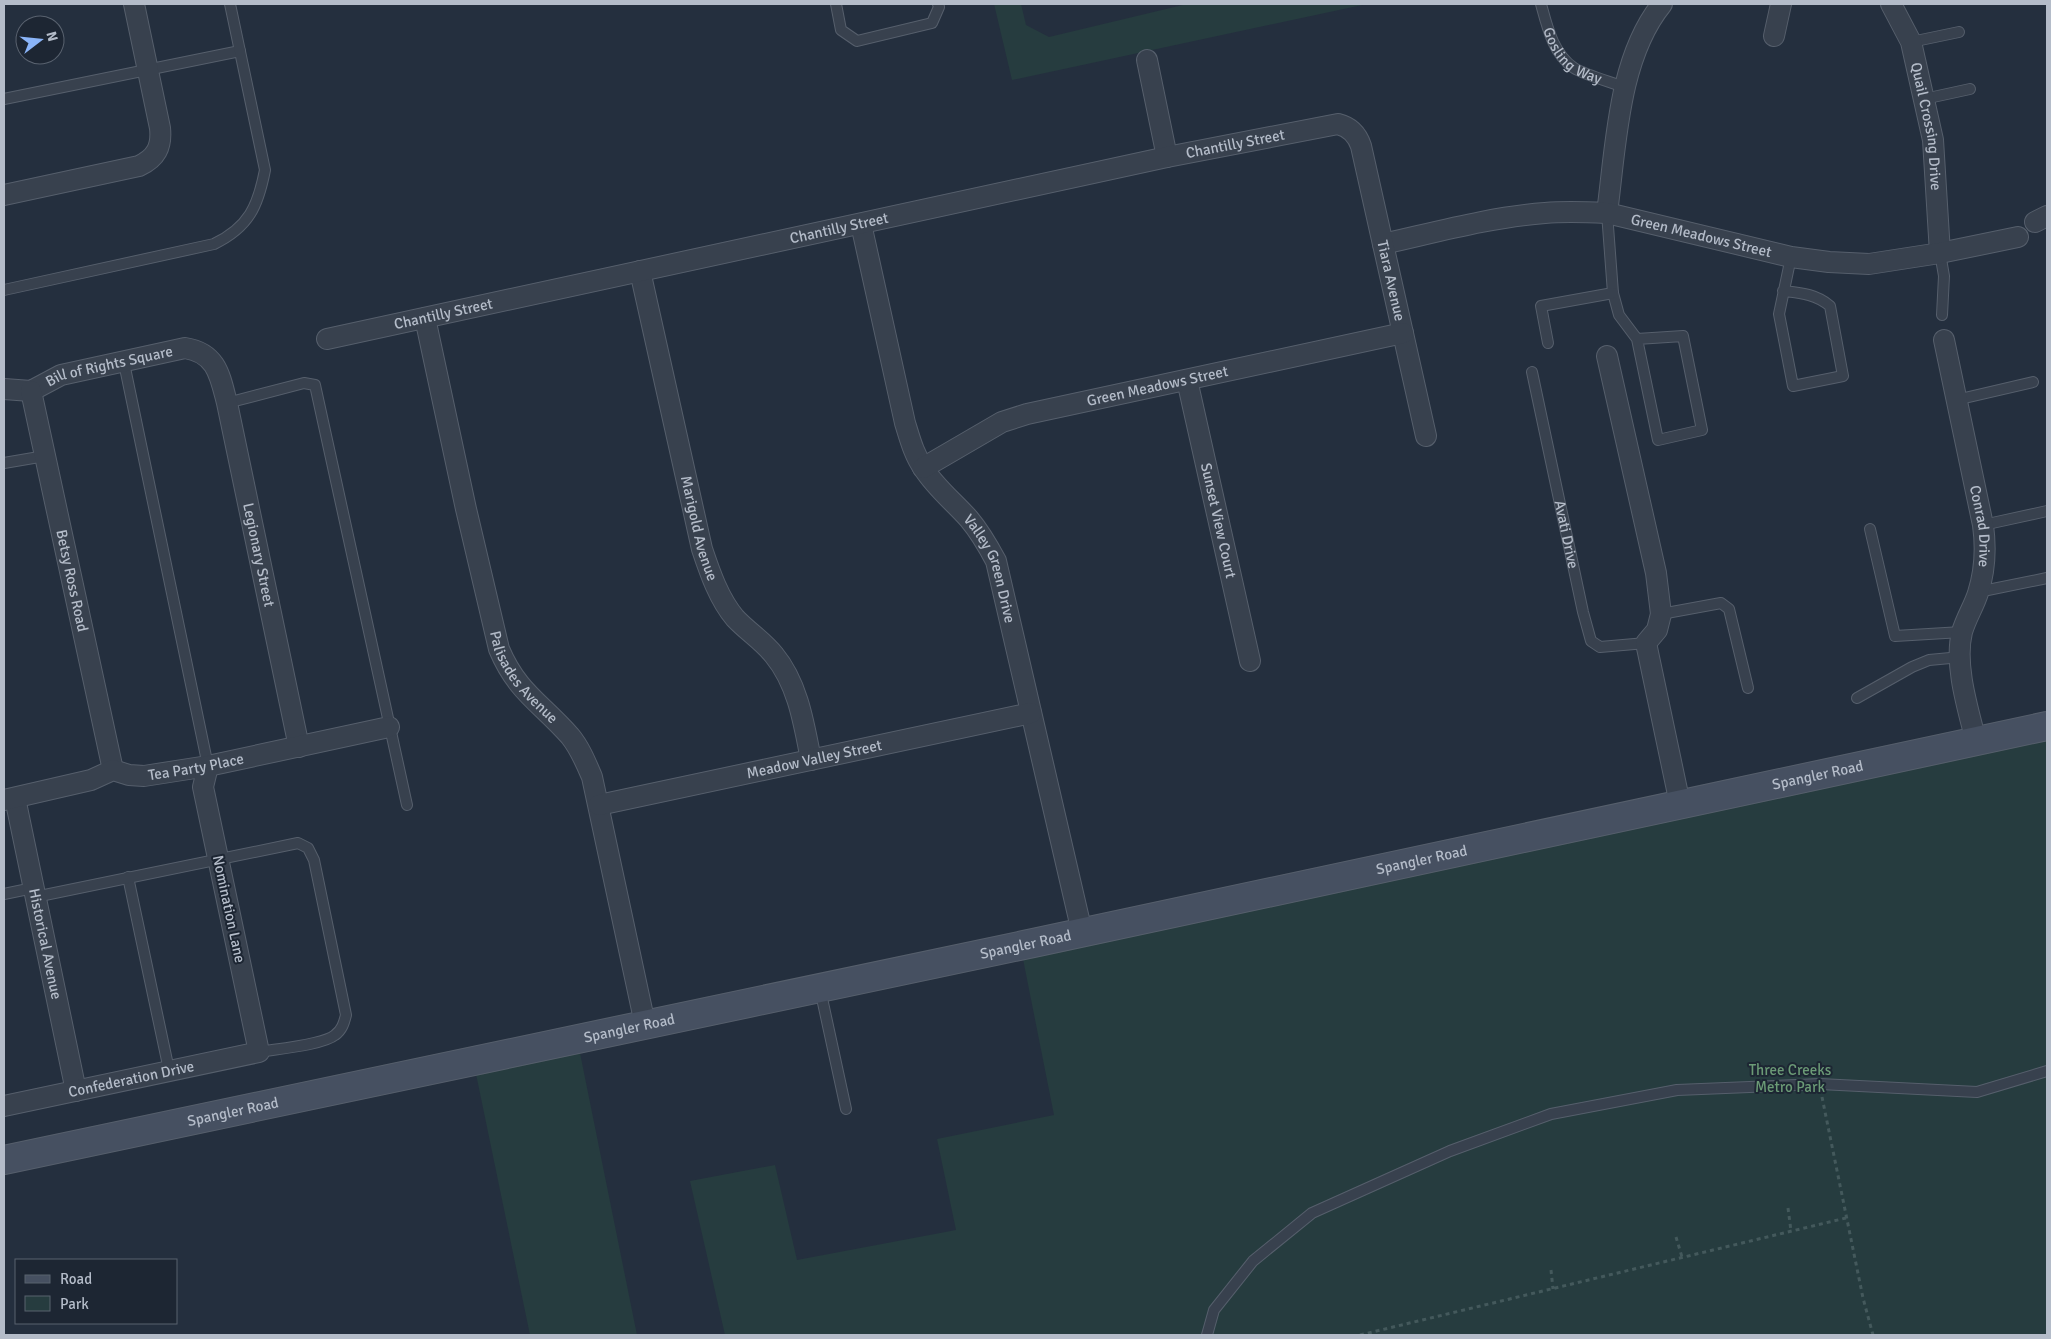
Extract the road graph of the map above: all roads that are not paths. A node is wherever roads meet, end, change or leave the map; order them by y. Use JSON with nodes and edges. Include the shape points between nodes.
{"nodes":[{"id":1,"x":134,"y":4,"type":"edge"},
{"id":2,"x":230,"y":4,"type":"edge"},
{"id":3,"x":836,"y":4,"type":"edge"},
{"id":4,"x":938,"y":4,"type":"edge"},
{"id":5,"x":1541,"y":4,"type":"edge"},
{"id":6,"x":1662,"y":4,"type":"edge"},
{"id":7,"x":1781,"y":4,"type":"edge"},
{"id":8,"x":1891,"y":4,"type":"edge"},
{"id":9,"x":1959,"y":32,"type":"dead end"},
{"id":10,"x":1774,"y":36,"type":"dead end"},
{"id":11,"x":1911,"y":42,"type":"junction"},
{"id":12,"x":240,"y":50,"type":"junction"},
{"id":13,"x":1147,"y":60,"type":"dead end"},
{"id":14,"x":148,"y":69,"type":"junction"},
{"id":15,"x":1624,"y":87,"type":"junction"},
{"id":16,"x":1970,"y":89,"type":"dead end"},
{"id":17,"x":1924,"y":99,"type":"junction"},
{"id":18,"x":4,"y":100,"type":"edge"},
{"id":19,"x":1350,"y":129,"type":"joint"},
{"id":20,"x":1167,"y":157,"type":"junction"},
{"id":21,"x":4,"y":195,"type":"edge"},
{"id":22,"x":1607,"y":212,"type":"junction"},
{"id":23,"x":861,"y":224,"type":"junction"},
{"id":24,"x":2018,"y":237,"type":"dead end"},
{"id":25,"x":1383,"y":244,"type":"junction"},
{"id":26,"x":1940,"y":253,"type":"junction"},
{"id":27,"x":1790,"y":257,"type":"junction"},
{"id":28,"x":640,"y":271,"type":"junction"},
{"id":29,"x":4,"y":290,"type":"edge"},
{"id":30,"x":1783,"y":291,"type":"junction"},
{"id":31,"x":1613,"y":293,"type":"junction"},
{"id":32,"x":1942,"y":315,"type":"dead end"},
{"id":33,"x":425,"y":318,"type":"junction"},
{"id":34,"x":1403,"y":333,"type":"junction"},
{"id":35,"x":327,"y":339,"type":"dead end"},
{"id":36,"x":1637,"y":339,"type":"junction"},
{"id":37,"x":1944,"y":340,"type":"dead end"},
{"id":38,"x":1548,"y":343,"type":"dead end"},
{"id":39,"x":1607,"y":356,"type":"dead end"},
{"id":40,"x":124,"y":363,"type":"junction"},
{"id":41,"x":213,"y":363,"type":"joint"},
{"id":42,"x":1532,"y":372,"type":"dead end"},
{"id":43,"x":1187,"y":380,"type":"junction"},
{"id":44,"x":2034,"y":382,"type":"dead end"},
{"id":45,"x":4,"y":389,"type":"edge"},
{"id":46,"x":31,"y":391,"type":"junction"},
{"id":47,"x":1956,"y":400,"type":"junction"},
{"id":48,"x":227,"y":403,"type":"junction"},
{"id":49,"x":1426,"y":436,"type":"dead end"},
{"id":50,"x":44,"y":456,"type":"junction"},
{"id":51,"x":4,"y":463,"type":"edge"},
{"id":52,"x":923,"y":468,"type":"junction"},
{"id":53,"x":2047,"y":511,"type":"edge"},
{"id":54,"x":1984,"y":525,"type":"junction"},
{"id":55,"x":1870,"y":529,"type":"dead end"},
{"id":56,"x":2047,"y":578,"type":"edge"},
{"id":57,"x":1978,"y":592,"type":"junction"},
{"id":58,"x":1661,"y":614,"type":"junction"},
{"id":59,"x":1962,"y":632,"type":"junction"},
{"id":60,"x":1646,"y":643,"type":"junction"},
{"id":61,"x":1961,"y":657,"type":"junction"},
{"id":62,"x":1250,"y":661,"type":"dead end"},
{"id":63,"x":1748,"y":688,"type":"dead end"},
{"id":64,"x":1857,"y":698,"type":"dead end"},
{"id":65,"x":1031,"y":713,"type":"junction"},
{"id":66,"x":2047,"y":726,"type":"edge"},
{"id":67,"x":389,"y":727,"type":"junction"},
{"id":68,"x":1976,"y":741,"type":"junction"},
{"id":69,"x":299,"y":746,"type":"junction"},
{"id":70,"x":812,"y":760,"type":"junction"},
{"id":71,"x":208,"y":766,"type":"junction"},
{"id":72,"x":112,"y":770,"type":"junction"},
{"id":73,"x":9,"y":799,"type":"edge"},
{"id":74,"x":1680,"y":804,"type":"junction"},
{"id":75,"x":407,"y":805,"type":"dead end"},
{"id":76,"x":599,"y":805,"type":"junction"},
{"id":77,"x":219,"y":858,"type":"junction"},
{"id":78,"x":128,"y":877,"type":"junction"},
{"id":79,"x":34,"y":892,"type":"junction"},
{"id":80,"x":4,"y":894,"type":"edge"},
{"id":81,"x":1082,"y":932,"type":"junction"},
{"id":82,"x":820,"y":988,"type":"junction"},
{"id":83,"x":645,"y":1024,"type":"junction"},
{"id":84,"x":259,"y":1052,"type":"junction"},
{"id":85,"x":169,"y":1070,"type":"junction"},
{"id":86,"x":2047,"y":1071,"type":"edge"},
{"id":87,"x":76,"y":1091,"type":"junction"},
{"id":88,"x":4,"y":1106,"type":"edge"},
{"id":89,"x":846,"y":1109,"type":"dead end"},
{"id":90,"x":4,"y":1160,"type":"edge"},
{"id":91,"x":1207,"y":1335,"type":"edge"}],
"edges":[{"from":1,"to":14,"type":"street"},
{"from":2,"to":12,"type":"lane"},
{"from":3,"to":4,"type":"lane","via":[[841,30],[857,41],[932,23]]},
{"from":5,"to":15,"type":"lane","name":"Gosling Way","via":[[1549,34],[1574,68]]},
{"from":6,"to":15,"type":"street","name":"Gosling Way","via":[[1646,28]]},
{"from":7,"to":10,"type":"street"},
{"from":8,"to":11,"type":"street","name":"Quail Crossing Drive"},
{"from":9,"to":11,"type":"lane"},
{"from":11,"to":17,"type":"street","name":"Quail Crossing Drive"},
{"from":12,"to":14,"type":"lane"},
{"from":12,"to":29,"type":"lane","via":[[265,170],[250,216],[240,229],[214,244]]},
{"from":13,"to":20,"type":"street"},
{"from":14,"to":18,"type":"lane"},
{"from":14,"to":21,"type":"street","via":[[161,139],[156,153],[148,161],[139,166]]},
{"from":15,"to":22,"type":"street","name":"Gosling Way"},
{"from":16,"to":17,"type":"lane"},
{"from":17,"to":26,"type":"street","name":"Quail Crossing Drive","via":[[1934,140]]},
{"from":19,"to":20,"type":"street","name":"Chantilly Street","via":[[1338,124],[1325,125]]},
{"from":19,"to":25,"type":"street","name":"Tiara Avenue","via":[[1359,139]]},
{"from":20,"to":23,"type":"street","name":"Chantilly Street"},
{"from":22,"to":25,"type":"street","name":"Green Meadows Street","via":[[1515,217]]},
{"from":22,"to":27,"type":"street","name":"Green Meadows Street"},
{"from":22,"to":31,"type":"lane"},
{"from":23,"to":28,"type":"street","name":"Chantilly Street"},
{"from":23,"to":52,"type":"street","name":"Valley Green Drive","via":[[904,423]]},
{"from":24,"to":26,"type":"street","name":"Green Meadows Street"},
{"from":25,"to":34,"type":"street","name":"Tiara Avenue"},
{"from":26,"to":27,"type":"street","name":"Green Meadows Street","via":[[1869,264]]},
{"from":26,"to":32,"type":"lane","via":[[1944,276]]},
{"from":27,"to":30,"type":"lane"},
{"from":28,"to":33,"type":"street","name":"Chantilly Street"},
{"from":28,"to":70,"type":"street","name":"Marigold Avenue","via":[[710,574],[735,618],[774,655],[791,683]]},
{"from":30,"to":30,"type":"lane","via":[[1778,314],[1793,386],[1842,376],[1830,306],[1810,294]]},
{"from":31,"to":36,"type":"lane","via":[[1619,315]]},
{"from":31,"to":38,"type":"lane","via":[[1541,306]]},
{"from":33,"to":35,"type":"street","name":"Chantilly Street"},
{"from":33,"to":76,"type":"street","name":"Palisades Avenue","via":[[499,649],[518,683],[570,736],[582,754]]},
{"from":34,"to":43,"type":"street","name":"Green Meadows Street"},
{"from":34,"to":49,"type":"street","name":"Tiara Avenue"},
{"from":36,"to":36,"type":"lane","via":[[1658,440],[1702,430],[1683,336]]},
{"from":37,"to":47,"type":"street","name":"Conrad Drive"},
{"from":39,"to":58,"type":"street","via":[[1656,573]]},
{"from":40,"to":41,"type":"street","name":"Bill of Rights Square","via":[[185,348],[205,355]]},
{"from":40,"to":46,"type":"street","name":"Bill of Rights Square","via":[[61,375]]},
{"from":40,"to":71,"type":"lane"},
{"from":41,"to":48,"type":"street","name":"Legionary Street"},
{"from":42,"to":60,"type":"lane","name":"Avati Drive","via":[[1591,641],[1600,647]]},
{"from":43,"to":52,"type":"street","name":"Green Meadows Street","via":[[1002,422]]},
{"from":43,"to":62,"type":"street","name":"Sunset View Court"},
{"from":44,"to":47,"type":"lane"},
{"from":45,"to":46,"type":"street","name":"Bill of Rights Square"},
{"from":46,"to":50,"type":"street","name":"Betsy Ross Road"},
{"from":47,"to":54,"type":"street","name":"Conrad Drive"},
{"from":48,"to":67,"type":"lane","via":[[304,383],[315,385]]},
{"from":48,"to":69,"type":"street","name":"Legionary Street"},
{"from":50,"to":51,"type":"lane"},
{"from":50,"to":72,"type":"street","name":"Betsy Ross Road"},
{"from":52,"to":65,"type":"street","name":"Valley Green Drive","via":[[979,532],[996,561]]},
{"from":53,"to":54,"type":"lane"},
{"from":54,"to":57,"type":"street","name":"Conrad Drive","via":[[1983,569]]},
{"from":55,"to":59,"type":"lane","via":[[1895,636]]},
{"from":56,"to":57,"type":"lane"},
{"from":57,"to":59,"type":"street","name":"Conrad Drive"},
{"from":58,"to":60,"type":"street","via":[[1656,630]]},
{"from":58,"to":63,"type":"lane","via":[[1721,603],[1729,609]]},
{"from":59,"to":61,"type":"street","name":"Conrad Drive"},
{"from":60,"to":74,"type":"street"},
{"from":61,"to":64,"type":"lane","via":[[1929,660]]},
{"from":61,"to":68,"type":"street","name":"Conrad Drive","via":[[1962,682]]},
{"from":65,"to":70,"type":"street","name":"Meadow Valley Street"},
{"from":65,"to":81,"type":"street","name":"Valley Green Drive"},
{"from":66,"to":68,"type":"street","name":"Spangler Road"},
{"from":67,"to":69,"type":"street","name":"Tea Party Place"},
{"from":67,"to":75,"type":"lane"},
{"from":68,"to":74,"type":"street","name":"Spangler Road"},
{"from":69,"to":71,"type":"street","name":"Tea Party Place"},
{"from":70,"to":76,"type":"street","name":"Meadow Valley Street"},
{"from":71,"to":72,"type":"street","name":"Tea Party Place","via":[[144,776]]},
{"from":71,"to":77,"type":"street","name":"Nomination Lane","via":[[203,787]]},
{"from":72,"to":73,"type":"street","via":[[91,780]]},
{"from":73,"to":79,"type":"street","name":"Historical Avenue"},
{"from":74,"to":81,"type":"street","name":"Spangler Road"},
{"from":76,"to":83,"type":"street","name":"Palisades Avenue"},
{"from":77,"to":78,"type":"lane"},
{"from":77,"to":84,"type":"street","name":"Nomination Lane"},
{"from":77,"to":84,"type":"lane","via":[[298,843],[308,848],[314,860],[346,1015],[344,1026],[335,1036]]},
{"from":78,"to":79,"type":"lane"},
{"from":78,"to":85,"type":"lane"},
{"from":79,"to":80,"type":"lane"},
{"from":79,"to":87,"type":"street","name":"Historical Avenue"},
{"from":81,"to":82,"type":"street","name":"Spangler Road"},
{"from":82,"to":83,"type":"street","name":"Spangler Road"},
{"from":82,"to":89,"type":"lane"},
{"from":83,"to":90,"type":"street","name":"Spangler Road"},
{"from":84,"to":85,"type":"street","name":"Confederation Drive"},
{"from":85,"to":87,"type":"street","name":"Confederation Drive"},
{"from":86,"to":91,"type":"lane","via":[[1977,1092],[1820,1084],[1678,1090],[1551,1114],[1450,1151],[1312,1214],[1253,1261],[1214,1310]]},
{"from":87,"to":88,"type":"street","name":"Confederation Drive"}]}
